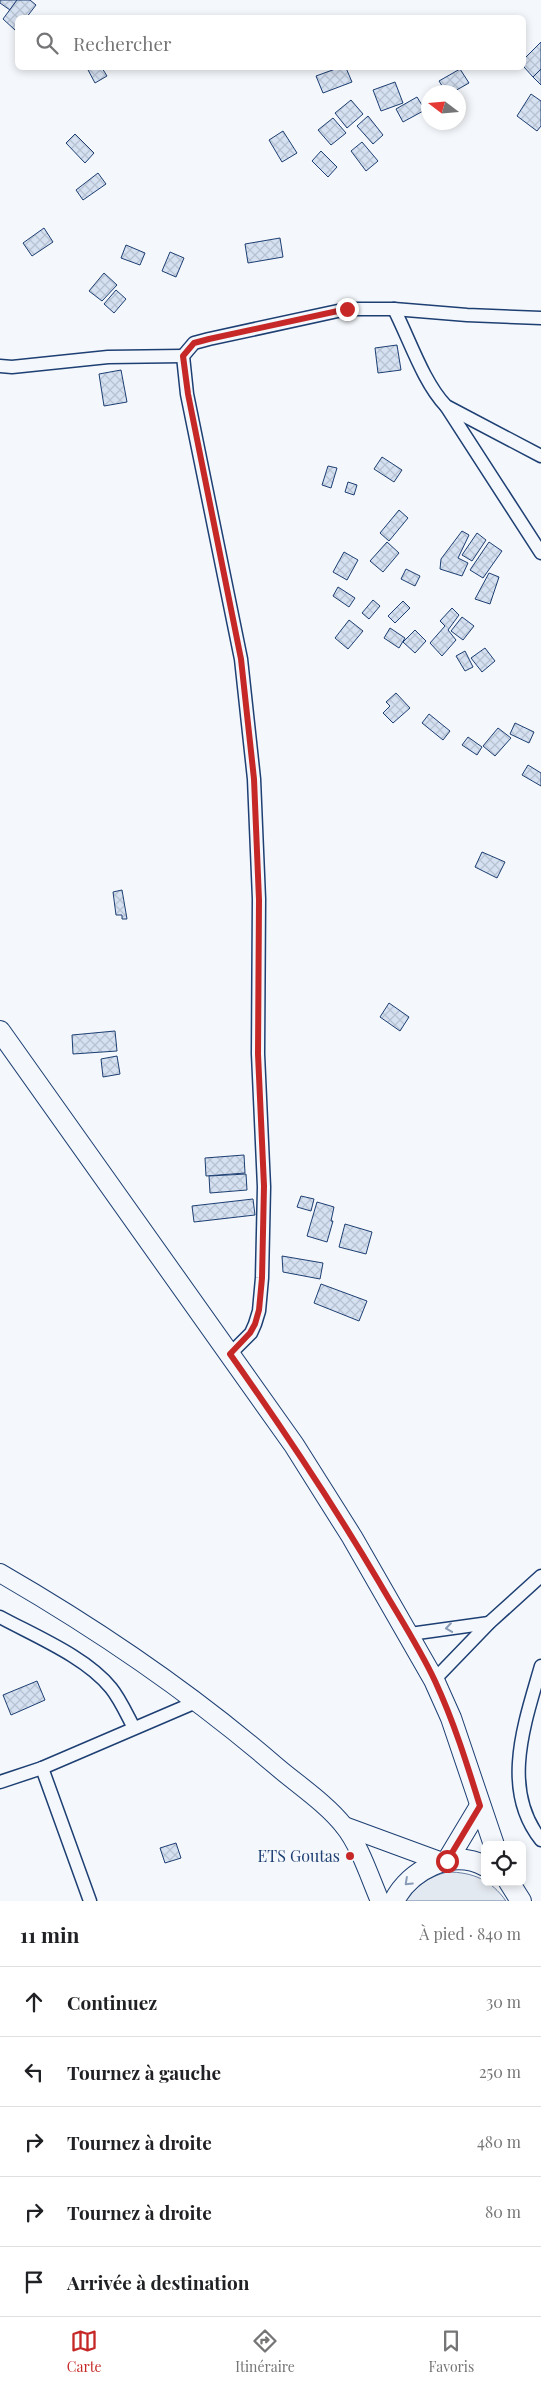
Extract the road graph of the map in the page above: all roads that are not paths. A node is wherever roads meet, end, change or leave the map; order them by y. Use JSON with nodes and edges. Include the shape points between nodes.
{"nodes":[{"id":1,"x":394,"y":309,"type":"junction"},
{"id":2,"x":541,"y":318,"type":"edge"},
{"id":3,"x":183,"y":356,"type":"junction"},
{"id":4,"x":0,"y":366,"type":"edge"},
{"id":5,"x":446,"y":406,"type":"junction"},
{"id":6,"x":541,"y":456,"type":"edge"},
{"id":7,"x":541,"y":553,"type":"edge"},
{"id":8,"x":0,"y":1031,"type":"edge"},
{"id":9,"x":230,"y":1354,"type":"junction"},
{"id":10,"x":0,"y":1572,"type":"edge"},
{"id":11,"x":541,"y":1576,"type":"edge"},
{"id":12,"x":0,"y":1617,"type":"edge"},
{"id":13,"x":489,"y":1623,"type":"junction"},
{"id":14,"x":410,"y":1634,"type":"junction"},
{"id":15,"x":541,"y":1666,"type":"edge"},
{"id":16,"x":434,"y":1680,"type":"junction"},
{"id":17,"x":196,"y":1702,"type":"junction"},
{"id":18,"x":134,"y":1728,"type":"junction"},
{"id":19,"x":42,"y":1768,"type":"junction"},
{"id":20,"x":0,"y":1782,"type":"edge"},
{"id":21,"x":480,"y":1806,"type":"junction"},
{"id":22,"x":344,"y":1826,"type":"junction"},
{"id":23,"x":541,"y":1840,"type":"edge"},
{"id":24,"x":493,"y":1841,"type":"edge"},
{"id":25,"x":444,"y":1861,"type":"junction"},
{"id":26,"x":481,"y":1865,"type":"edge"},
{"id":27,"x":512,"y":1886,"type":"edge"},
{"id":28,"x":90,"y":1901,"type":"edge"},
{"id":29,"x":380,"y":1901,"type":"edge"},
{"id":30,"x":394,"y":1901,"type":"edge"},
{"id":31,"x":521,"y":1901,"type":"edge"}],
"edges":[{"from":1,"to":2,"type":"street"},
{"from":1,"to":3,"type":"street","via":[[333,311],[229,333],[194,343]]},
{"from":1,"to":5,"type":"street","via":[[426,374]]},
{"from":3,"to":4,"type":"street","via":[[108,357]]},
{"from":3,"to":9,"type":"street","via":[[241,659],[254,779],[259,900],[258,1054],[264,1186],[262,1286],[255,1324]]},
{"from":5,"to":6,"type":"street"},
{"from":5,"to":7,"type":"street"},
{"from":8,"to":9,"type":"main road"},
{"from":9,"to":14,"type":"main road","via":[[294,1445]]},
{"from":10,"to":17,"type":"main road","via":[[67,1612]]},
{"from":11,"to":13,"type":"street"},
{"from":12,"to":18,"type":"street","via":[[96,1672],[111,1688]]},
{"from":13,"to":14,"type":"street","one_way":true},
{"from":13,"to":16,"type":"street"},
{"from":14,"to":16,"type":"main road"},
{"from":15,"to":23,"type":"street","via":[[522,1729],[518,1767],[523,1807]]},
{"from":16,"to":21,"type":"main road","via":[[451,1718]]},
{"from":17,"to":18,"type":"street"},
{"from":17,"to":22,"type":"main road","via":[[253,1746]]},
{"from":18,"to":19,"type":"street"},
{"from":19,"to":20,"type":"street"},
{"from":19,"to":28,"type":"street"},
{"from":21,"to":24,"type":"main road"},
{"from":21,"to":25,"type":"main road"},
{"from":22,"to":25,"type":"main road"},
{"from":22,"to":29,"type":"main road"},
{"from":25,"to":26,"type":"main road","via":[[464,1860]]},
{"from":25,"to":30,"type":"main road","one_way":true,"via":[[419,1872],[401,1888]]},
{"from":27,"to":31,"type":"main road"}]}
